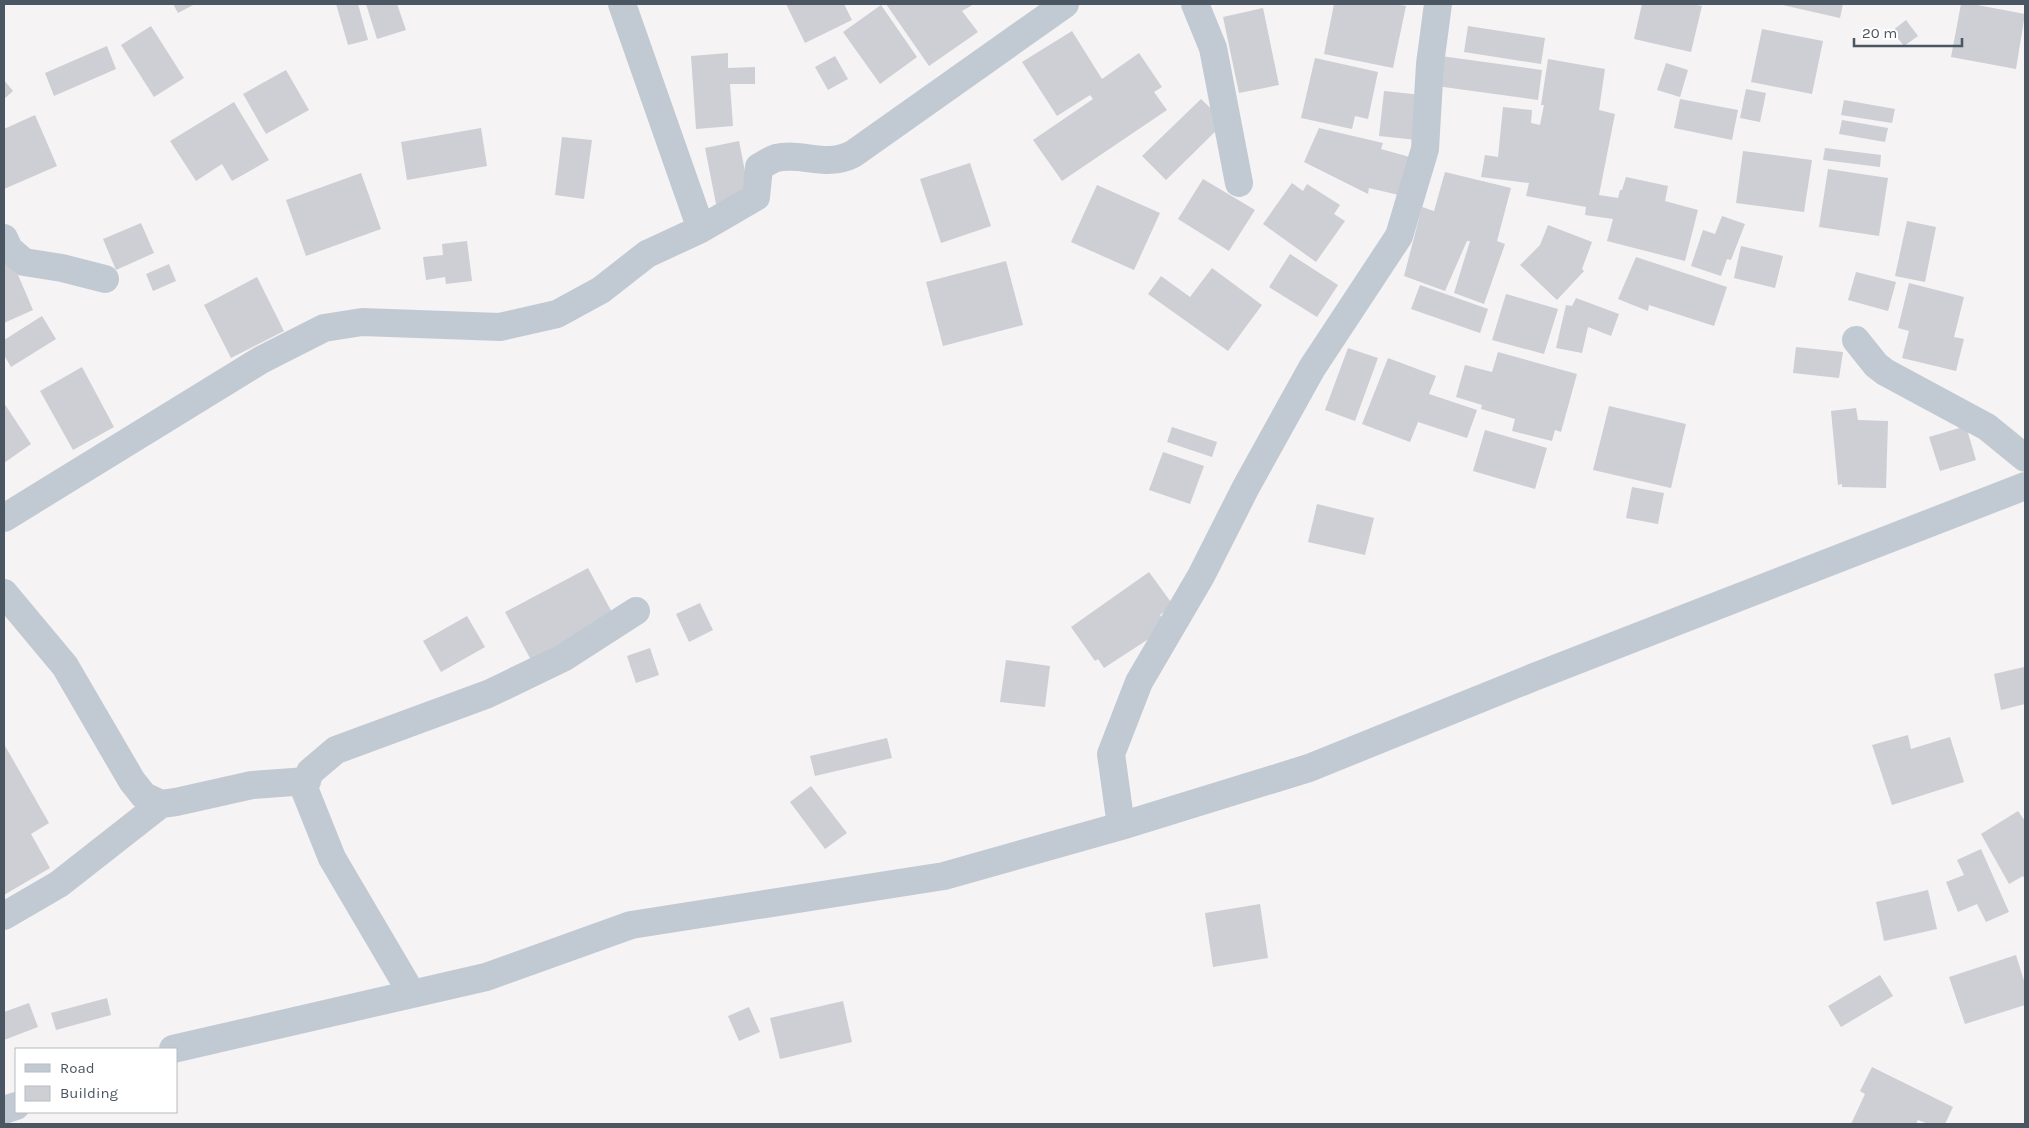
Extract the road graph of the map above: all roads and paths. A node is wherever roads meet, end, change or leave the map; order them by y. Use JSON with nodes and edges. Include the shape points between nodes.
{"nodes":[{"id":1,"x":622,"y":4,"type":"edge"},
{"id":2,"x":1195,"y":4,"type":"edge"},
{"id":3,"x":1438,"y":4,"type":"edge"},
{"id":4,"x":1052,"y":8,"type":"edge"},
{"id":5,"x":1239,"y":183,"type":"dead end"},
{"id":6,"x":702,"y":229,"type":"junction"},
{"id":7,"x":4,"y":238,"type":"edge"},
{"id":8,"x":105,"y":279,"type":"dead end"},
{"id":9,"x":1856,"y":340,"type":"dead end"},
{"id":10,"x":2025,"y":458,"type":"edge"},
{"id":11,"x":2025,"y":486,"type":"edge"},
{"id":12,"x":4,"y":518,"type":"edge"},
{"id":13,"x":4,"y":593,"type":"edge"},
{"id":14,"x":636,"y":611,"type":"dead end"},
{"id":15,"x":307,"y":781,"type":"junction"},
{"id":16,"x":160,"y":804,"type":"junction"},
{"id":17,"x":1121,"y":826,"type":"junction"},
{"id":18,"x":4,"y":916,"type":"edge"},
{"id":19,"x":412,"y":994,"type":"junction"},
{"id":20,"x":178,"y":1048,"type":"edge"}],
"edges":[{"from":1,"to":6,"type":"street"},
{"from":2,"to":5,"type":"street","via":[[1212,48]]},
{"from":3,"to":17,"type":"street","via":[[1430,64],[1425,149],[1399,236],[1312,368],[1201,576],[1139,682],[1111,754]]},
{"from":4,"to":6,"type":"street","via":[[853,154],[835,161],[787,157],[774,159],[759,168],[756,196]]},
{"from":6,"to":12,"type":"street","via":[[647,254],[601,290],[557,314],[500,327],[362,322],[324,328],[261,360]]},
{"from":7,"to":8,"type":"street","via":[[9,249],[24,262]]},
{"from":9,"to":10,"type":"street","via":[[1885,372],[1987,427]]},
{"from":11,"to":17,"type":"street","via":[[1309,768]]},
{"from":13,"to":16,"type":"street","via":[[65,666],[132,781],[144,796]]},
{"from":14,"to":15,"type":"street","via":[[563,658],[488,694],[336,750],[310,772]]},
{"from":15,"to":16,"type":"street","via":[[252,785]]},
{"from":15,"to":19,"type":"street","via":[[304,788],[332,858]]},
{"from":16,"to":18,"type":"street","via":[[59,884]]},
{"from":17,"to":19,"type":"street","via":[[944,876],[631,925],[486,977]]},
{"from":19,"to":20,"type":"street"}]}
